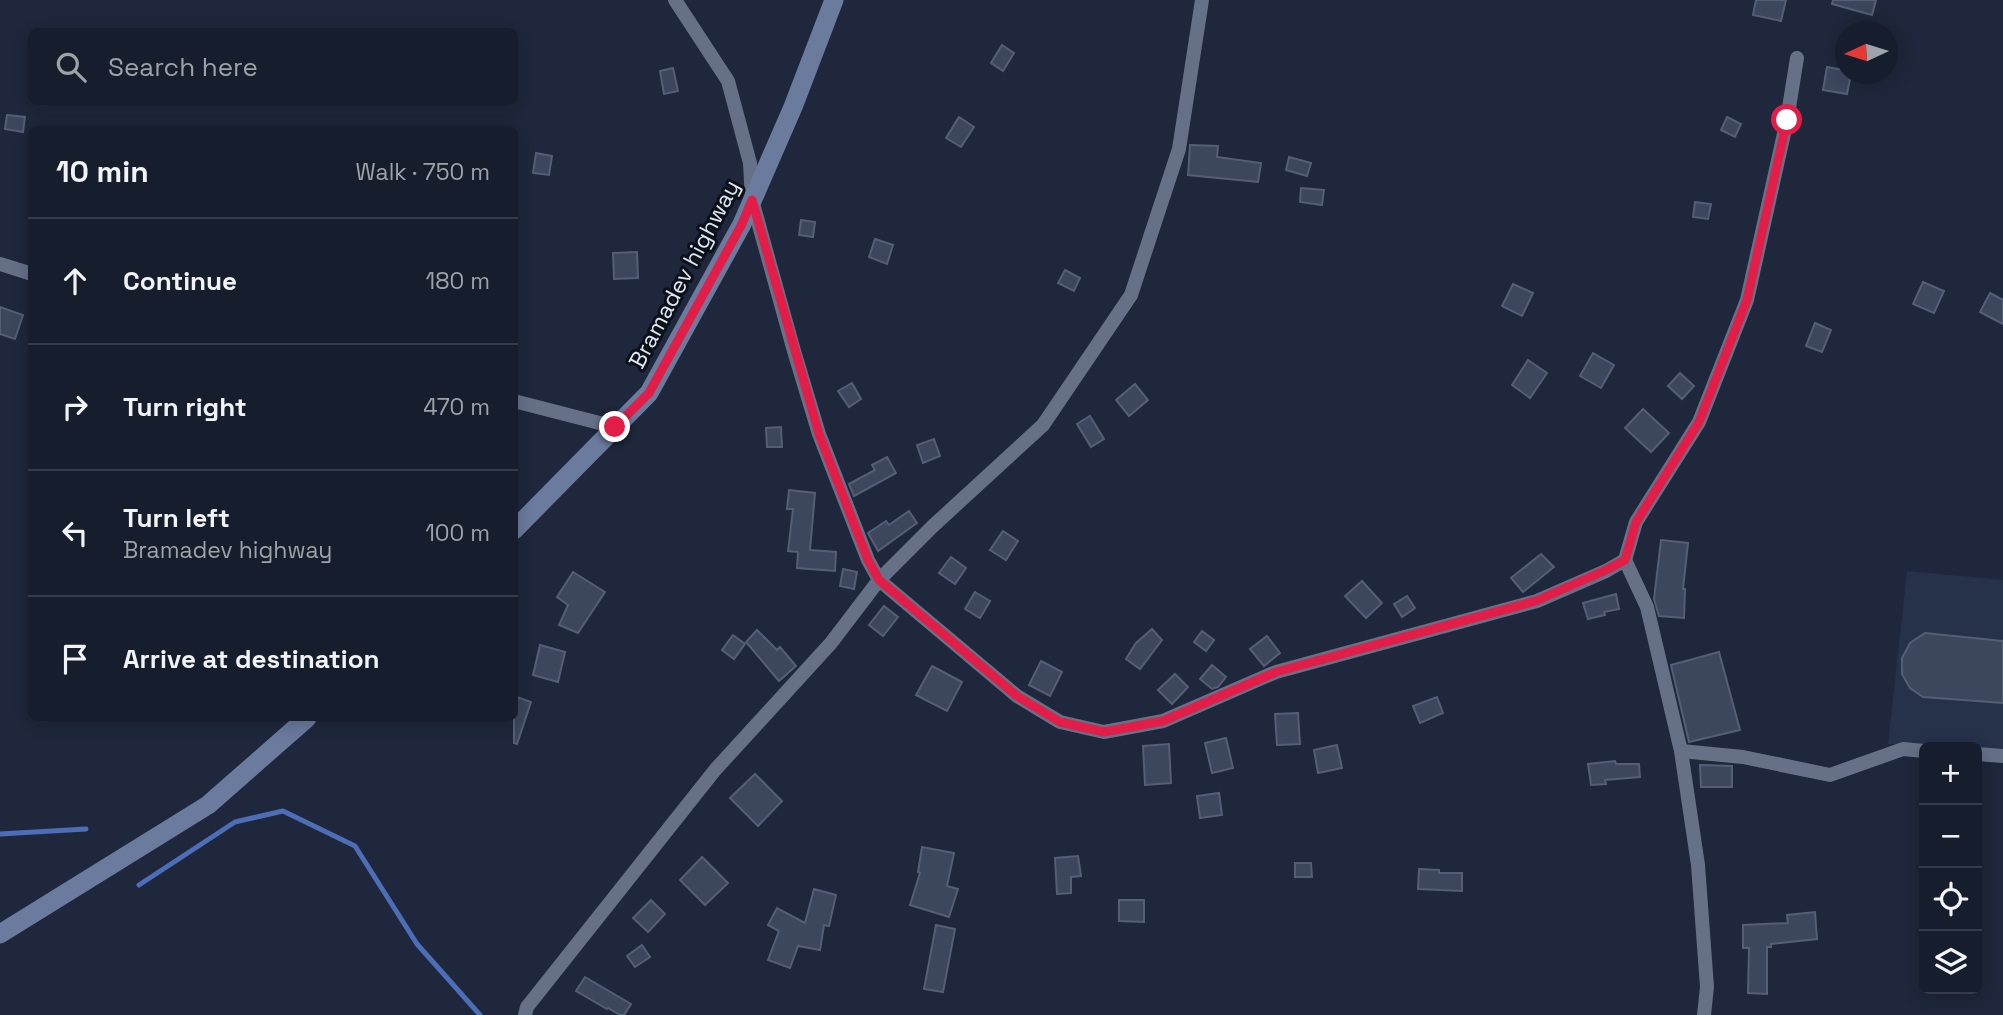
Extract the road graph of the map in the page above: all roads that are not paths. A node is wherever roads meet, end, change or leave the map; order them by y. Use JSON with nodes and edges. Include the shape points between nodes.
{"nodes":[{"id":1,"x":675,"y":0,"type":"edge"},
{"id":2,"x":834,"y":0,"type":"edge"},
{"id":3,"x":1202,"y":0,"type":"edge"},
{"id":4,"x":1797,"y":58,"type":"dead end"},
{"id":5,"x":752,"y":200,"type":"junction"},
{"id":6,"x":0,"y":264,"type":"edge"},
{"id":7,"x":28,"y":273,"type":"edge"},
{"id":8,"x":518,"y":402,"type":"edge"},
{"id":9,"x":615,"y":427,"type":"junction"},
{"id":10,"x":518,"y":526,"type":"edge"},
{"id":11,"x":1625,"y":560,"type":"junction"},
{"id":12,"x":879,"y":580,"type":"junction"},
{"id":13,"x":304,"y":721,"type":"edge"},
{"id":14,"x":1681,"y":751,"type":"junction"},
{"id":15,"x":1919,"y":751,"type":"edge"},
{"id":16,"x":1982,"y":754,"type":"edge"},
{"id":17,"x":2003,"y":756,"type":"edge"},
{"id":18,"x":0,"y":934,"type":"edge"},
{"id":19,"x":525,"y":1015,"type":"edge"},
{"id":20,"x":1704,"y":1015,"type":"edge"}],
"edges":[{"from":1,"to":5,"type":"street","via":[[728,81],[750,163]]},
{"from":2,"to":5,"type":"street","name":"Bramadev highway"},
{"from":3,"to":12,"type":"street","via":[[1180,149],[1131,295],[1043,425]]},
{"from":4,"to":11,"type":"street","via":[[1747,300],[1699,422],[1636,522]]},
{"from":5,"to":9,"type":"street","name":"Bramadev highway","via":[[649,393]]},
{"from":5,"to":12,"type":"street","via":[[819,434]]},
{"from":6,"to":7,"type":"street"},
{"from":8,"to":9,"type":"street"},
{"from":9,"to":10,"type":"street","name":"Bramadev highway"},
{"from":11,"to":12,"type":"street","via":[[1536,601],[1276,672],[1163,721],[1104,732],[1060,722],[1017,696]]},
{"from":11,"to":14,"type":"street","via":[[1647,607]]},
{"from":12,"to":19,"type":"street","via":[[831,643],[715,771]]},
{"from":13,"to":18,"type":"street","via":[[208,805]]},
{"from":14,"to":15,"type":"street","via":[[1742,757],[1830,775],[1903,749]]},
{"from":14,"to":20,"type":"street","via":[[1698,865],[1707,987]]},
{"from":16,"to":17,"type":"street"}]}
